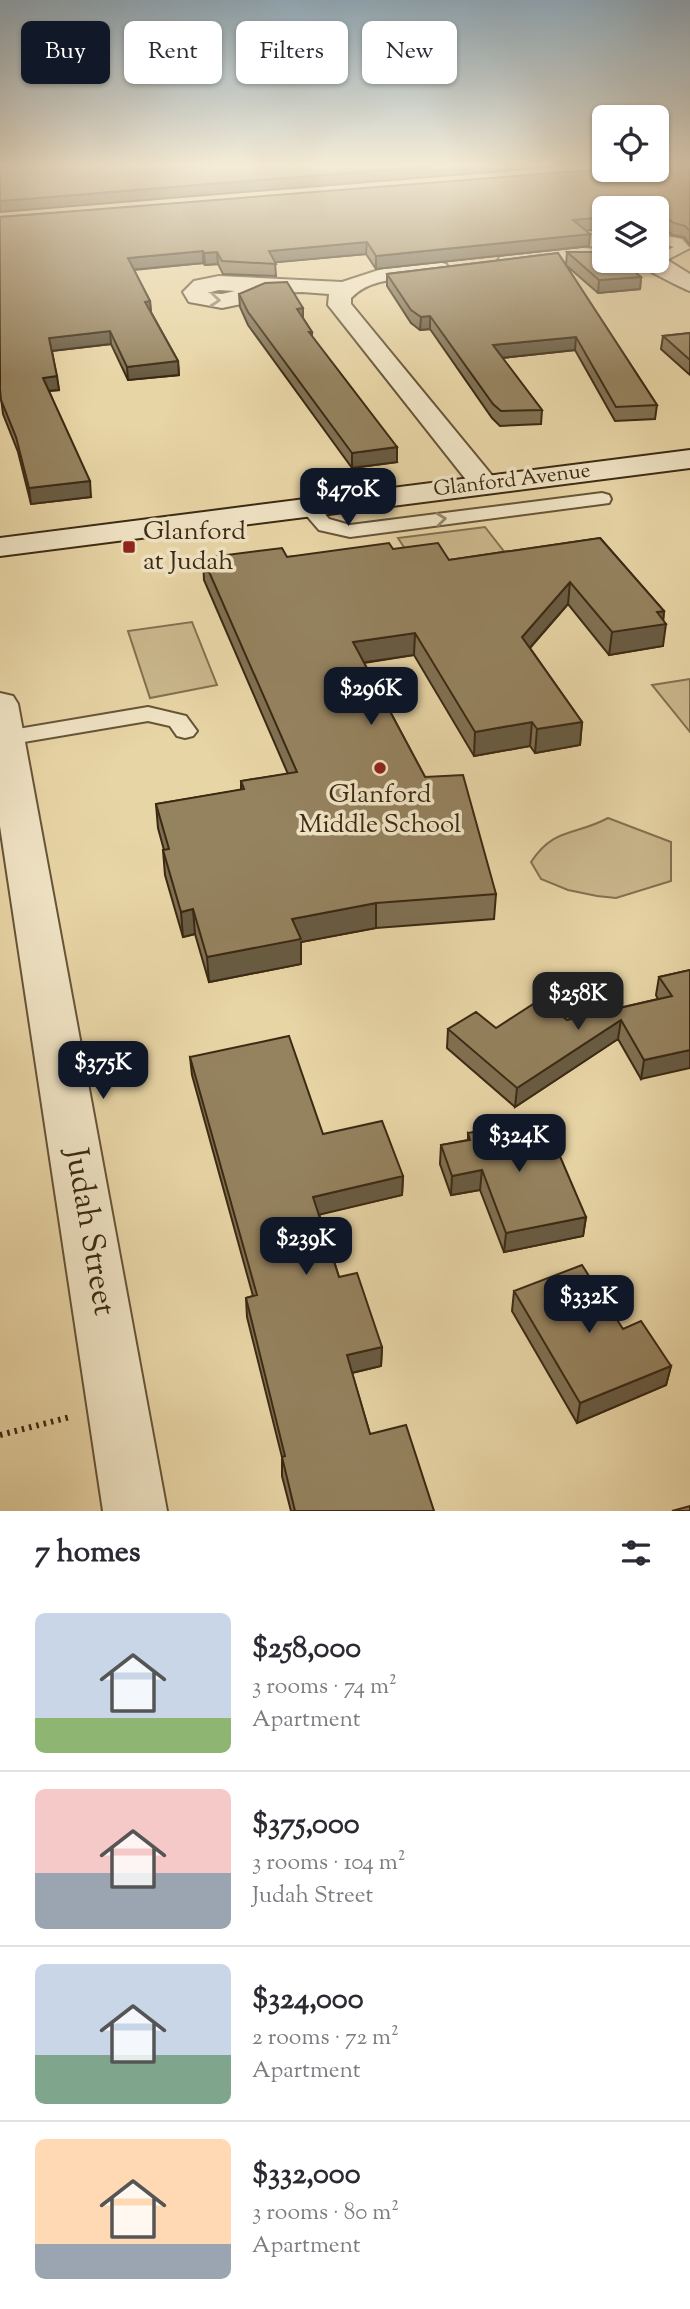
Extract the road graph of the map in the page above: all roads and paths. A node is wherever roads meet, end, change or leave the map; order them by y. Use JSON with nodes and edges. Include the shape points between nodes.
{"nodes":[{"id":1,"x":669,"y":240,"type":"edge"},
{"id":2,"x":592,"y":254,"type":"edge"},
{"id":3,"x":669,"y":254,"type":"edge"},
{"id":4,"x":489,"y":264,"type":"edge"},
{"id":5,"x":462,"y":267,"type":"edge"},
{"id":6,"x":669,"y":270,"type":"edge"},
{"id":7,"x":690,"y":284,"type":"edge"},
{"id":8,"x":260,"y":287,"type":"edge"},
{"id":9,"x":345,"y":289,"type":"junction"},
{"id":10,"x":690,"y":459,"type":"edge"},
{"id":11,"x":583,"y":472,"type":"junction"},
{"id":12,"x":485,"y":485,"type":"junction"},
{"id":13,"x":310,"y":508,"type":"junction"},
{"id":14,"x":0,"y":548,"type":"edge"},
{"id":15,"x":3,"y":721,"type":"edge"},
{"id":16,"x":185,"y":731,"type":"dead end"},
{"id":17,"x":118,"y":1405,"type":"junction"},
{"id":18,"x":0,"y":1435,"type":"edge"},
{"id":19,"x":135,"y":1511,"type":"edge"}],
"edges":[{"from":1,"to":3,"type":"lane","via":[[683,248]]},
{"from":2,"to":4,"type":"street"},
{"from":5,"to":9,"type":"street","via":[[369,279]]},
{"from":6,"to":7,"type":"street"},
{"from":8,"to":9,"type":"street"},
{"from":9,"to":12,"type":"street","via":[[340,305]]},
{"from":10,"to":11,"type":"street","name":"Glanford Avenue"},
{"from":11,"to":12,"type":"street","name":"Glanford Avenue"},
{"from":13,"to":11,"type":"lane","one_way":true,"via":[[318,522],[350,531],[605,504]]},
{"from":12,"to":13,"type":"street","name":"Glanford Avenue"},
{"from":13,"to":14,"type":"street","name":"Glanford Avenue"},
{"from":15,"to":16,"type":"lane","via":[[148,714],[178,721]]},
{"from":15,"to":17,"type":"street","name":"Judah Street"},
{"from":17,"to":18,"type":"path"},
{"from":17,"to":19,"type":"street","name":"Judah Street"}]}
